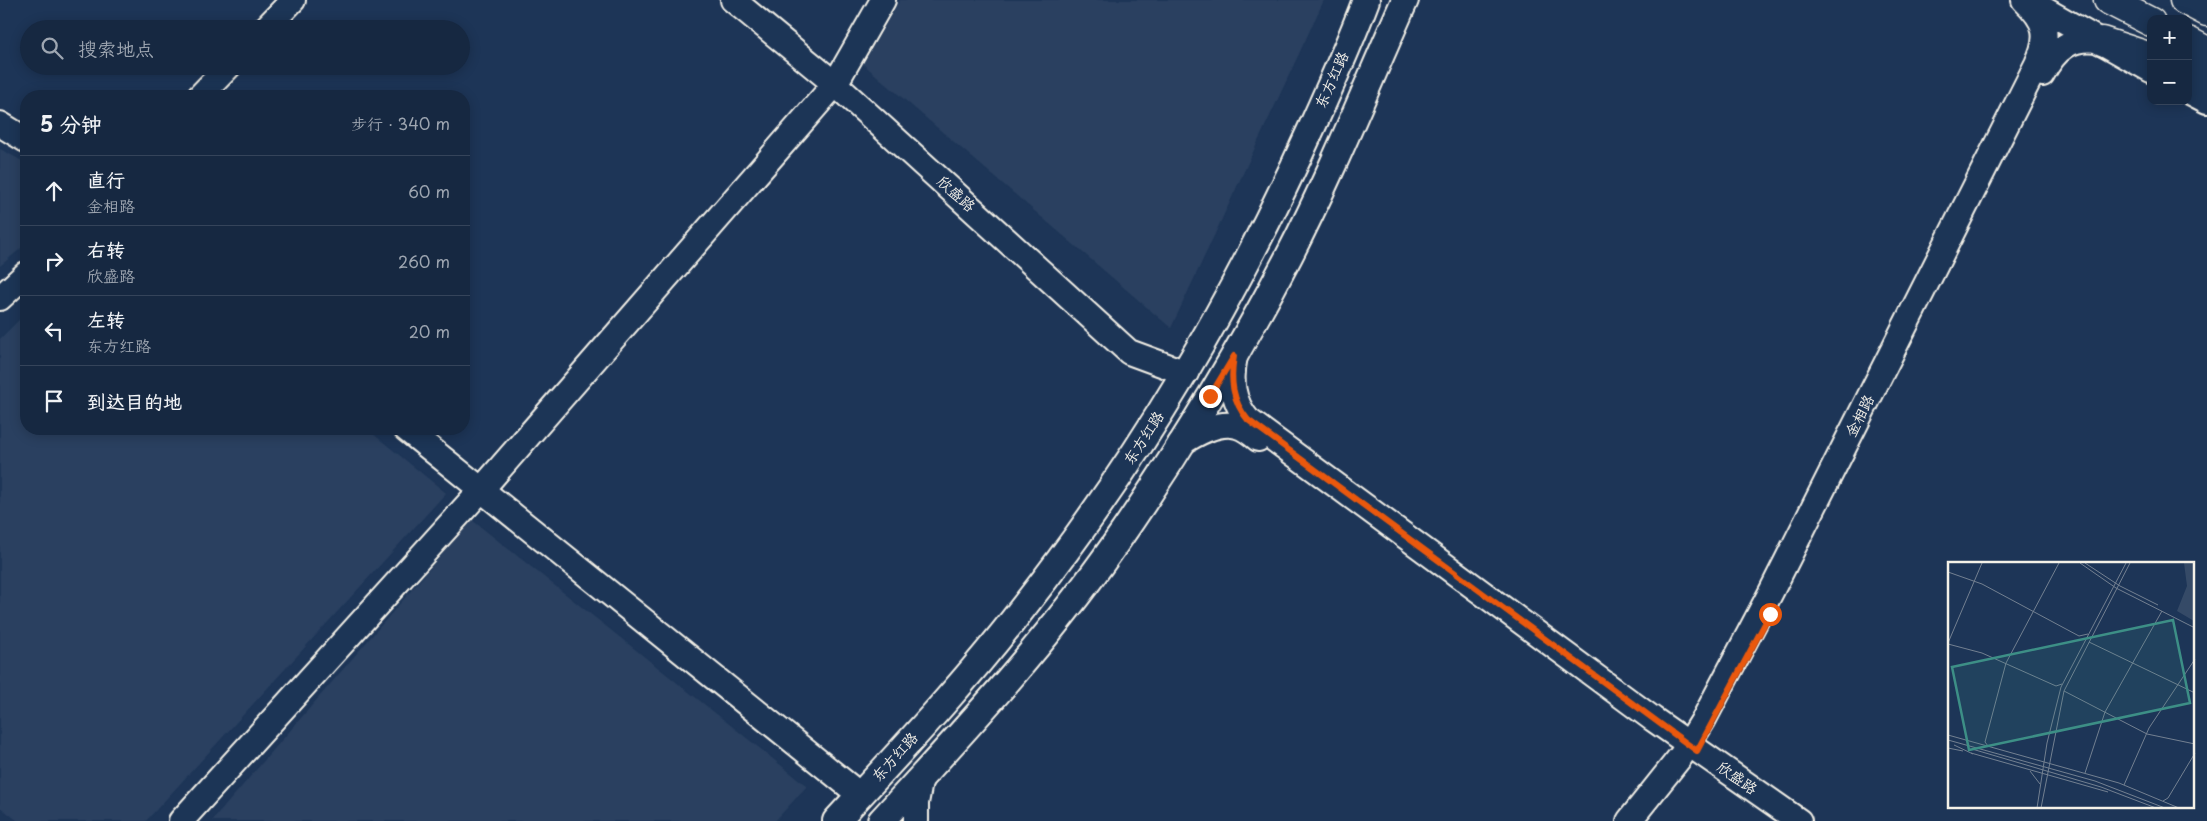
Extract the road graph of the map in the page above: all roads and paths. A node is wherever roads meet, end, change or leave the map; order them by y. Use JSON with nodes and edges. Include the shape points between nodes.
{"nodes":[{"id":1,"x":293,"y":0,"type":"edge"},
{"id":2,"x":733,"y":0,"type":"edge"},
{"id":3,"x":883,"y":0,"type":"edge"},
{"id":4,"x":1366,"y":0,"type":"edge"},
{"id":5,"x":1405,"y":0,"type":"edge"},
{"id":6,"x":2026,"y":0,"type":"edge"},
{"id":7,"x":2108,"y":0,"type":"edge"},
{"id":8,"x":2184,"y":0,"type":"edge"},
{"id":9,"x":2207,"y":12,"type":"edge"},
{"id":10,"x":274,"y":20,"type":"edge"},
{"id":11,"x":2147,"y":20,"type":"edge"},
{"id":12,"x":2102,"y":41,"type":"junction"},
{"id":13,"x":2192,"y":43,"type":"edge"},
{"id":14,"x":2207,"y":51,"type":"edge"},
{"id":15,"x":2147,"y":56,"type":"edge"},
{"id":16,"x":2147,"y":68,"type":"edge"},
{"id":17,"x":2192,"y":70,"type":"edge"},
{"id":18,"x":220,"y":75,"type":"edge"},
{"id":19,"x":2207,"y":75,"type":"edge"},
{"id":20,"x":835,"y":84,"type":"junction"},
{"id":21,"x":206,"y":90,"type":"edge"},
{"id":22,"x":2192,"y":93,"type":"edge"},
{"id":23,"x":2207,"y":101,"type":"edge"},
{"id":24,"x":0,"y":124,"type":"edge"},
{"id":25,"x":20,"y":136,"type":"edge"},
{"id":26,"x":20,"y":280,"type":"edge"},
{"id":27,"x":0,"y":298,"type":"edge"},
{"id":28,"x":1234,"y":356,"type":"junction"},
{"id":29,"x":1186,"y":373,"type":"junction"},
{"id":30,"x":413,"y":435,"type":"edge"},
{"id":31,"x":1180,"y":444,"type":"junction"},
{"id":32,"x":481,"y":490,"type":"junction"},
{"id":33,"x":1691,"y":751,"type":"junction"},
{"id":34,"x":921,"y":777,"type":"junction"},
{"id":35,"x":860,"y":795,"type":"junction"},
{"id":36,"x":181,"y":821,"type":"edge"},
{"id":37,"x":836,"y":821,"type":"edge"},
{"id":38,"x":881,"y":821,"type":"edge"},
{"id":39,"x":916,"y":821,"type":"edge"},
{"id":40,"x":1629,"y":821,"type":"edge"},
{"id":41,"x":1642,"y":821,"type":"edge"},
{"id":42,"x":1785,"y":821,"type":"edge"},
{"id":43,"x":1799,"y":821,"type":"edge"}],
"edges":[{"from":1,"to":10,"type":"street"},
{"from":2,"to":20,"type":"street","name":"欣盛路"},
{"from":3,"to":20,"type":"street"},
{"from":4,"to":29,"type":"main road","name":"东方红路","via":[[1260,238]]},
{"from":5,"to":28,"type":"main road","via":[[1290,254]]},
{"from":6,"to":12,"type":"street"},
{"from":6,"to":33,"type":"street","name":"金相路","via":[[2042,22],[2046,33],[2044,48]]},
{"from":7,"to":11,"type":"highway"},
{"from":8,"to":9,"type":"highway"},
{"from":12,"to":15,"type":"highway"},
{"from":12,"to":16,"type":"street"},
{"from":12,"to":33,"type":"street","name":"金相路","via":[[2080,39],[2054,53],[1766,622]]},
{"from":13,"to":14,"type":"highway"},
{"from":17,"to":19,"type":"highway"},
{"from":18,"to":21,"type":"street"},
{"from":20,"to":29,"type":"street","name":"欣盛路","via":[[1129,352]]},
{"from":20,"to":32,"type":"street"},
{"from":22,"to":23,"type":"street"},
{"from":24,"to":25,"type":"street"},
{"from":26,"to":27,"type":"street"},
{"from":28,"to":31,"type":"main road"},
{"from":28,"to":33,"type":"street","name":"欣盛路","via":[[1232,388],[1239,409],[1248,420]]},
{"from":29,"to":35,"type":"main road","name":"东方红路","via":[[1113,486],[1022,610]]},
{"from":30,"to":32,"type":"street"},
{"from":31,"to":33,"type":"street","name":"欣盛路","via":[[1222,426],[1238,426],[1246,430]]},
{"from":31,"to":34,"type":"main road","via":[[1113,547],[1064,613]]},
{"from":32,"to":35,"type":"street"},
{"from":32,"to":36,"type":"street"},
{"from":33,"to":40,"type":"street","name":"金相路"},
{"from":33,"to":41,"type":"street","name":"金相路"},
{"from":33,"to":42,"type":"street","name":"欣盛路"},
{"from":33,"to":43,"type":"street","name":"欣盛路"},
{"from":34,"to":38,"type":"main road"},
{"from":34,"to":39,"type":"street"},
{"from":35,"to":37,"type":"main road","name":"东方红路"}]}
